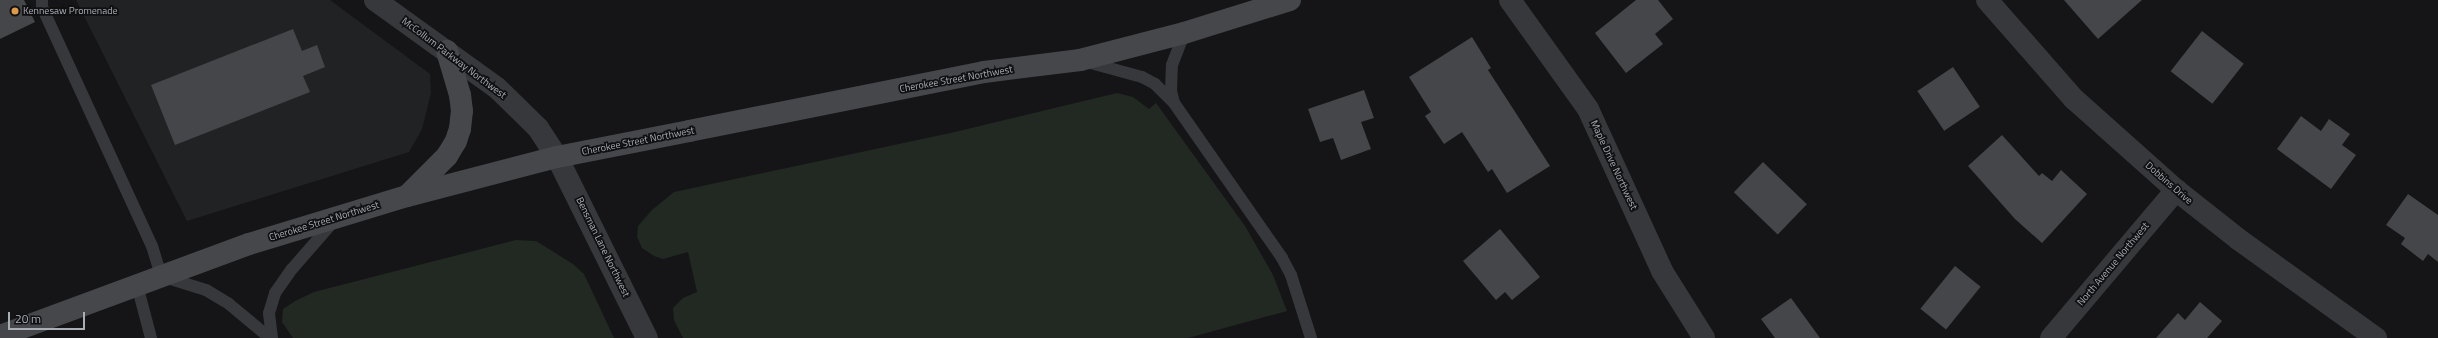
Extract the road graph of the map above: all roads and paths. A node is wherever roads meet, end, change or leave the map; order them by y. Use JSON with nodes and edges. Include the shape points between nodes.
{"nodes":[{"id":1,"x":42,"y":0,"type":"edge"},
{"id":2,"x":375,"y":0,"type":"edge"},
{"id":3,"x":1290,"y":0,"type":"edge"},
{"id":4,"x":1510,"y":0,"type":"edge"},
{"id":5,"x":1987,"y":0,"type":"edge"},
{"id":6,"x":1184,"y":33,"type":"junction"},
{"id":7,"x":447,"y":51,"type":"junction"},
{"id":8,"x":1080,"y":60,"type":"junction"},
{"id":9,"x":1174,"y":103,"type":"junction"},
{"id":10,"x":557,"y":157,"type":"junction"},
{"id":11,"x":2176,"y":190,"type":"junction"},
{"id":12,"x":407,"y":196,"type":"junction"},
{"id":13,"x":336,"y":218,"type":"junction"},
{"id":14,"x":161,"y":276,"type":"junction"},
{"id":15,"x":136,"y":285,"type":"junction"},
{"id":16,"x":0,"y":336,"type":"edge"},
{"id":17,"x":151,"y":338,"type":"edge"},
{"id":18,"x":271,"y":338,"type":"edge"},
{"id":19,"x":647,"y":338,"type":"edge"},
{"id":20,"x":1311,"y":338,"type":"edge"},
{"id":21,"x":1704,"y":338,"type":"edge"},
{"id":22,"x":2051,"y":338,"type":"edge"},
{"id":23,"x":2376,"y":338,"type":"edge"}],
"edges":[{"from":1,"to":14,"type":"lane","via":[[42,7],[152,246]]},
{"from":2,"to":7,"type":"street","name":"McCollum Parkway Northwest"},
{"from":3,"to":6,"type":"main road","name":"Cherokee Street Northwest"},
{"from":4,"to":21,"type":"street","name":"Maple Drive Northwest","via":[[1588,109],[1662,271]]},
{"from":5,"to":11,"type":"street","name":"Dobbins Drive","via":[[2074,99]]},
{"from":6,"to":8,"type":"main road","name":"Cherokee Street Northwest"},
{"from":6,"to":9,"type":"lane","via":[[1172,65],[1171,91]]},
{"from":7,"to":10,"type":"street","name":"McCollum Parkway Northwest","via":[[517,107],[538,128]]},
{"from":7,"to":12,"type":"main road","via":[[460,95],[460,129],[446,156]]},
{"from":8,"to":9,"type":"lane","via":[[1142,77],[1154,84]]},
{"from":8,"to":10,"type":"main road","name":"Cherokee Street Northwest","via":[[969,75]]},
{"from":9,"to":20,"type":"lane","via":[[1282,258],[1294,282]]},
{"from":10,"to":12,"type":"main road","name":"Cherokee Street Northwest"},
{"from":10,"to":19,"type":"street","name":"Bensman Lane Northwest"},
{"from":11,"to":22,"type":"street","name":"North Avenue Northwest"},
{"from":11,"to":23,"type":"street","name":"Dobbins Drive","via":[[2238,239]]},
{"from":12,"to":13,"type":"main road","name":"Cherokee Street Northwest"},
{"from":13,"to":14,"type":"main road","name":"Cherokee Street Northwest","via":[[249,244]]},
{"from":13,"to":18,"type":"lane","via":[[275,293],[268,323]]},
{"from":14,"to":15,"type":"main road","name":"Cherokee Street Northwest"},
{"from":14,"to":18,"type":"lane","via":[[206,290],[229,304]]},
{"from":15,"to":16,"type":"main road","name":"Cherokee Street Northwest"},
{"from":15,"to":17,"type":"lane"}]}
